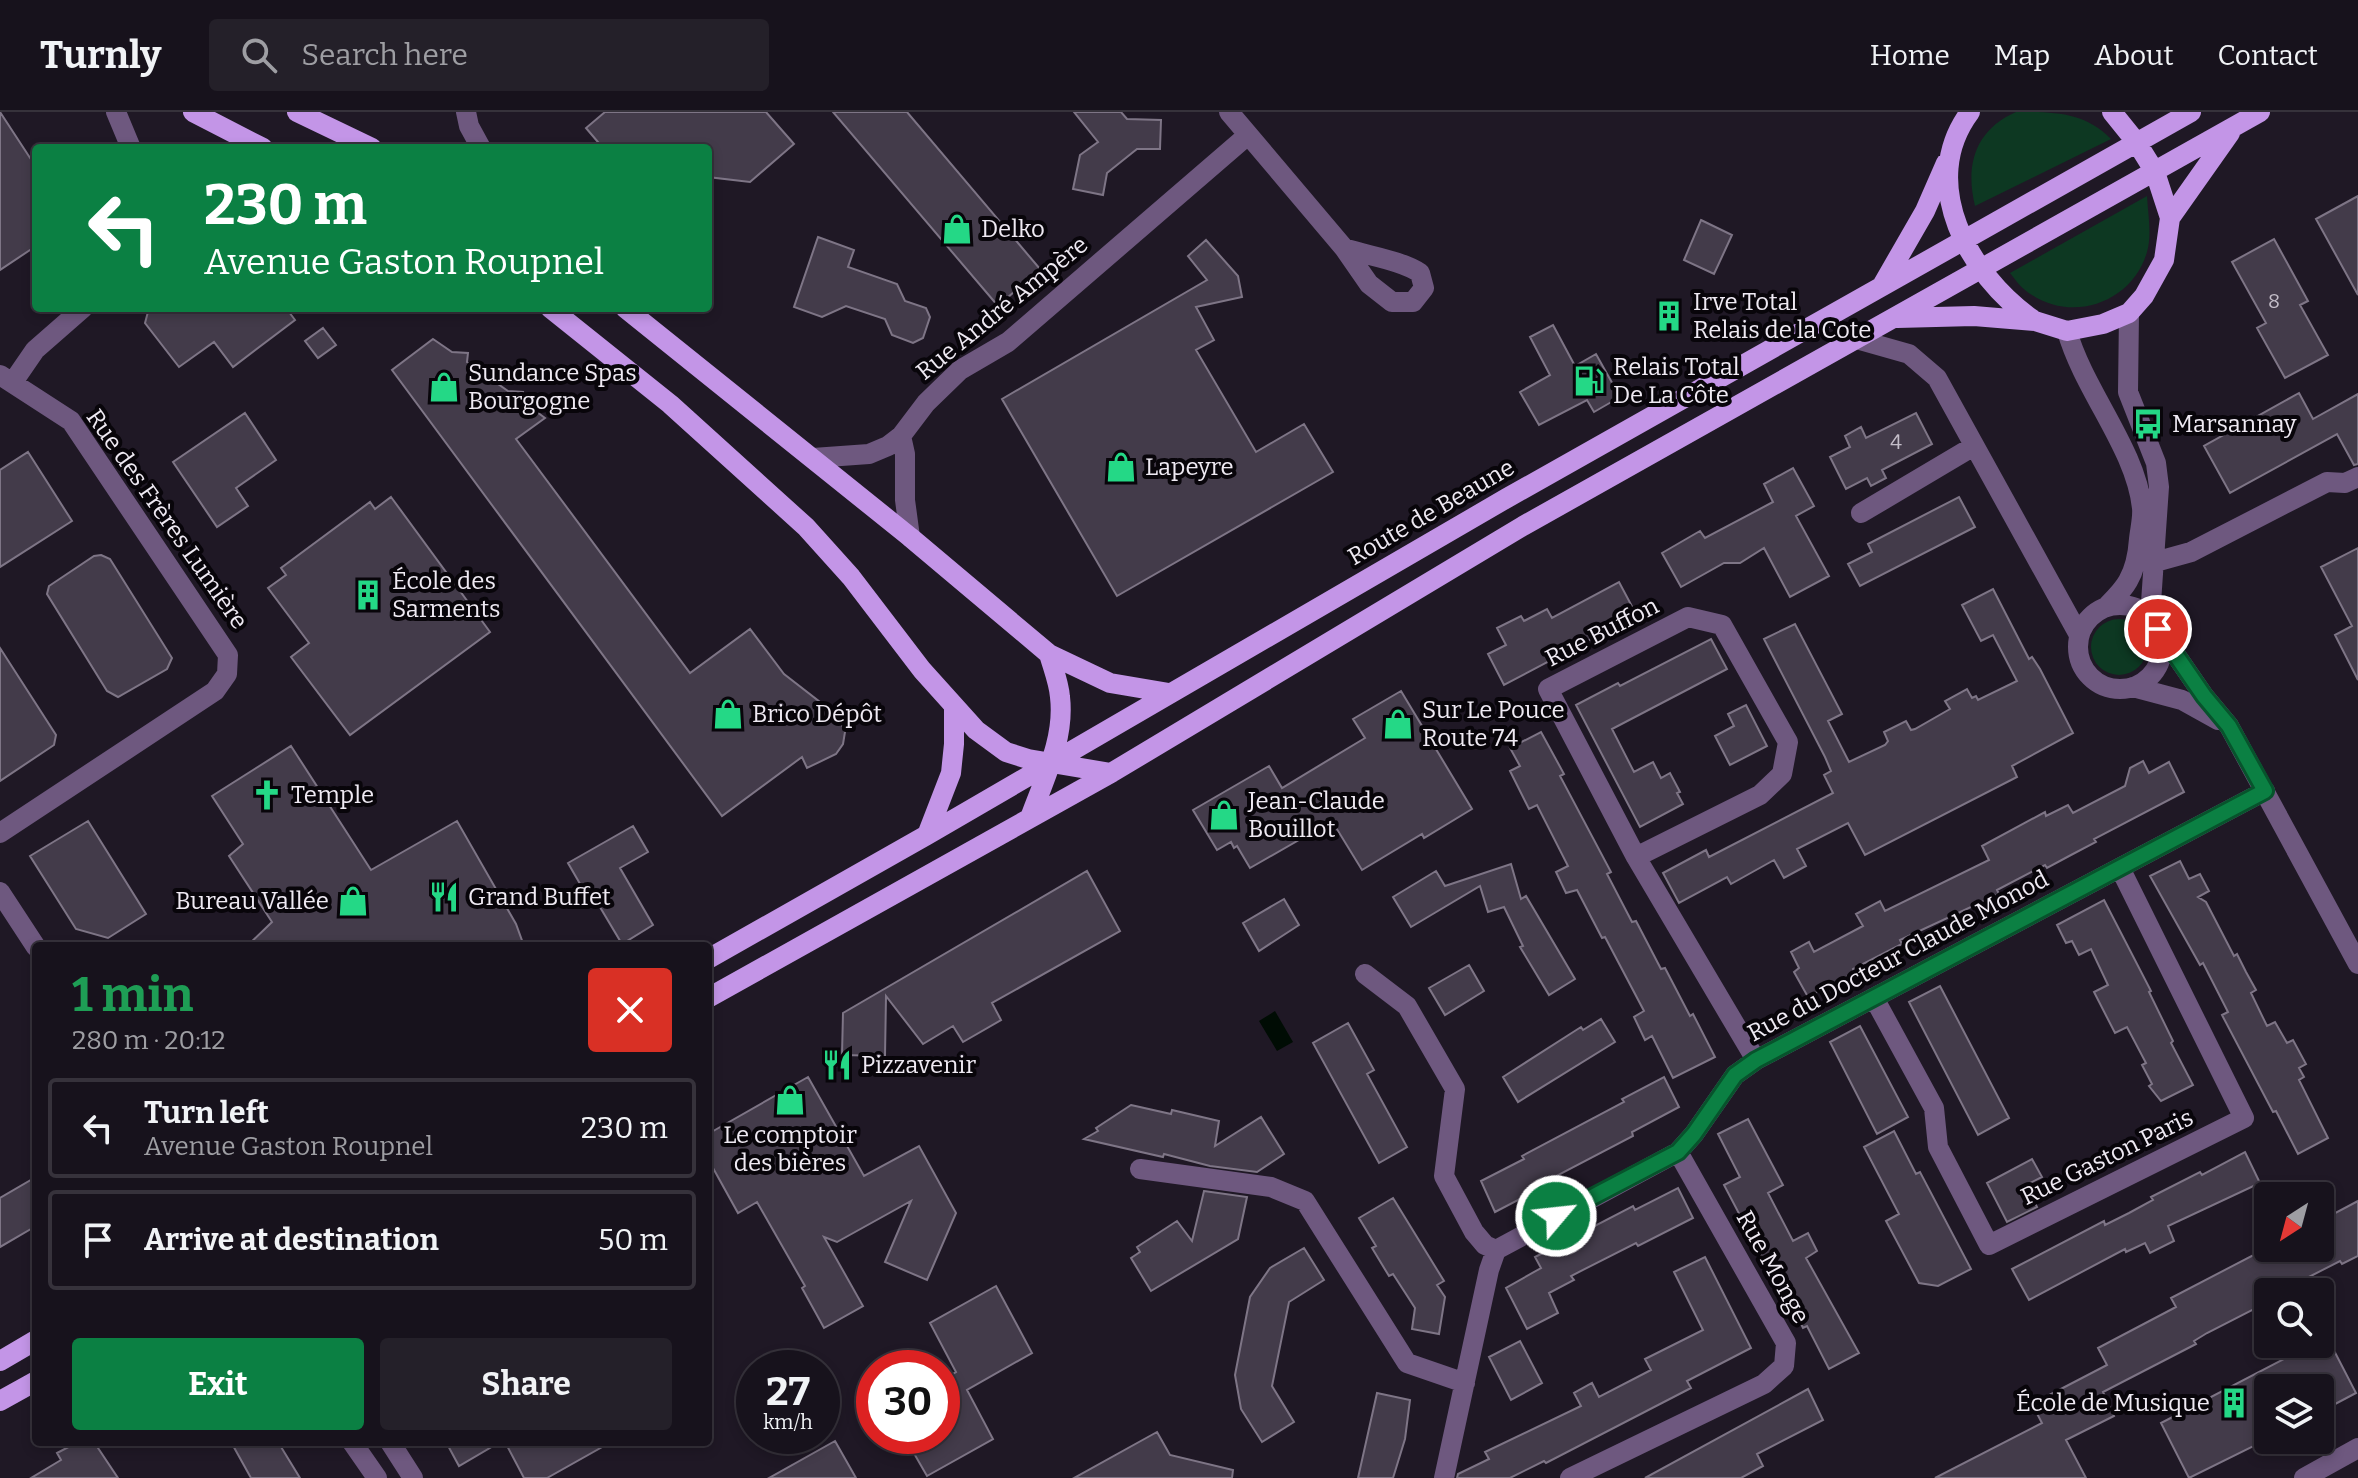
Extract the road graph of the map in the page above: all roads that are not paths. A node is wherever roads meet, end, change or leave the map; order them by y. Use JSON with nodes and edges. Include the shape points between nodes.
{"nodes":[{"id":1,"x":116,"y":112,"type":"edge"},
{"id":2,"x":193,"y":112,"type":"edge"},
{"id":3,"x":297,"y":112,"type":"edge"},
{"id":4,"x":466,"y":112,"type":"edge"},
{"id":5,"x":1229,"y":112,"type":"edge"},
{"id":6,"x":1970,"y":112,"type":"edge"},
{"id":7,"x":2112,"y":112,"type":"edge"},
{"id":8,"x":2191,"y":112,"type":"edge"},
{"id":9,"x":2260,"y":112,"type":"edge"},
{"id":10,"x":2234,"y":127,"type":"junction"},
{"id":11,"x":1248,"y":135,"type":"junction"},
{"id":12,"x":2137,"y":143,"type":"junction"},
{"id":13,"x":129,"y":144,"type":"edge"},
{"id":14,"x":255,"y":144,"type":"edge"},
{"id":15,"x":364,"y":144,"type":"edge"},
{"id":16,"x":479,"y":144,"type":"edge"},
{"id":17,"x":1949,"y":156,"type":"junction"},
{"id":18,"x":2155,"y":172,"type":"junction"},
{"id":19,"x":2170,"y":218,"type":"junction"},
{"id":20,"x":1963,"y":240,"type":"junction"},
{"id":21,"x":1344,"y":248,"type":"dead end"},
{"id":22,"x":1980,"y":270,"type":"junction"},
{"id":23,"x":1881,"y":286,"type":"junction"},
{"id":24,"x":78,"y":312,"type":"edge"},
{"id":25,"x":555,"y":312,"type":"edge"},
{"id":26,"x":630,"y":312,"type":"edge"},
{"id":27,"x":2129,"y":313,"type":"junction"},
{"id":28,"x":1893,"y":319,"type":"junction"},
{"id":29,"x":2035,"y":321,"type":"junction"},
{"id":30,"x":2067,"y":331,"type":"junction"},
{"id":31,"x":1856,"y":339,"type":"junction"},
{"id":32,"x":7,"y":379,"type":"edge"},
{"id":33,"x":901,"y":436,"type":"junction"},
{"id":34,"x":1974,"y":446,"type":"junction"},
{"id":35,"x":813,"y":458,"type":"junction"},
{"id":36,"x":2358,"y":477,"type":"edge"},
{"id":37,"x":1861,"y":513,"type":"dead end"},
{"id":38,"x":910,"y":537,"type":"junction"},
{"id":39,"x":2155,"y":562,"type":"junction"},
{"id":40,"x":2108,"y":605,"type":"junction"},
{"id":41,"x":2154,"y":623,"type":"junction"},
{"id":42,"x":2079,"y":635,"type":"junction"},
{"id":43,"x":1049,"y":654,"type":"junction"},
{"id":44,"x":2133,"y":687,"type":"junction"},
{"id":45,"x":1169,"y":693,"type":"junction"},
{"id":46,"x":954,"y":707,"type":"junction"},
{"id":47,"x":2229,"y":726,"type":"junction"},
{"id":48,"x":1050,"y":763,"type":"junction"},
{"id":49,"x":1111,"y":773,"type":"junction"},
{"id":50,"x":2265,"y":791,"type":"junction"},
{"id":51,"x":1030,"y":818,"type":"junction"},
{"id":52,"x":0,"y":833,"type":"edge"},
{"id":53,"x":927,"y":835,"type":"junction"},
{"id":54,"x":1636,"y":857,"type":"junction"},
{"id":55,"x":2120,"y":868,"type":"junction"},
{"id":56,"x":0,"y":892,"type":"edge"},
{"id":57,"x":33,"y":942,"type":"edge"},
{"id":58,"x":712,"y":957,"type":"edge"},
{"id":59,"x":2358,"y":964,"type":"edge"},
{"id":60,"x":1365,"y":974,"type":"dead end"},
{"id":61,"x":712,"y":996,"type":"edge"},
{"id":62,"x":1874,"y":998,"type":"junction"},
{"id":63,"x":1756,"y":1060,"type":"junction"},
{"id":64,"x":1678,"y":1152,"type":"junction"},
{"id":65,"x":1140,"y":1169,"type":"dead end"},
{"id":66,"x":1496,"y":1250,"type":"junction"},
{"id":67,"x":32,"y":1342,"type":"edge"},
{"id":68,"x":0,"y":1361,"type":"edge"},
{"id":69,"x":32,"y":1383,"type":"edge"},
{"id":70,"x":1465,"y":1383,"type":"junction"},
{"id":71,"x":0,"y":1401,"type":"edge"},
{"id":72,"x":355,"y":1446,"type":"edge"},
{"id":73,"x":393,"y":1446,"type":"edge"},
{"id":74,"x":2358,"y":1448,"type":"edge"},
{"id":75,"x":377,"y":1478,"type":"edge"},
{"id":76,"x":413,"y":1478,"type":"edge"},
{"id":77,"x":1444,"y":1478,"type":"edge"},
{"id":78,"x":1570,"y":1478,"type":"edge"},
{"id":79,"x":2304,"y":1478,"type":"edge"}],
"edges":[{"from":1,"to":13,"type":"street"},
{"from":2,"to":14,"type":"main road"},
{"from":3,"to":15,"type":"main road"},
{"from":4,"to":16,"type":"street"},
{"from":5,"to":11,"type":"street"},
{"from":6,"to":17,"type":"main road","via":[[1955,133]]},
{"from":7,"to":12,"type":"main road"},
{"from":8,"to":12,"type":"main road","name":"Route de Beaune"},
{"from":9,"to":10,"type":"main road"},
{"from":10,"to":18,"type":"main road"},
{"from":10,"to":19,"type":"main road"},
{"from":11,"to":21,"type":"street"},
{"from":11,"to":33,"type":"street","name":"Rue André Ampère","via":[[1008,342],[960,370]]},
{"from":12,"to":18,"type":"main road"},
{"from":12,"to":20,"type":"main road","name":"Route de Beaune"},
{"from":17,"to":20,"type":"main road","via":[[1949,197]]},
{"from":17,"to":23,"type":"main road","via":[[1925,211]]},
{"from":18,"to":19,"type":"main road"},
{"from":18,"to":22,"type":"main road"},
{"from":19,"to":27,"type":"main road","via":[[2164,260]]},
{"from":20,"to":22,"type":"main road"},
{"from":20,"to":23,"type":"main road","name":"Route de Beaune"},
{"from":22,"to":28,"type":"main road"},
{"from":22,"to":29,"type":"main road","via":[[2009,303]]},
{"from":23,"to":45,"type":"main road","name":"Route de Beaune"},
{"from":24,"to":32,"type":"street"},
{"from":25,"to":46,"type":"main road","via":[[670,404],[806,527]]},
{"from":26,"to":35,"type":"main road"},
{"from":27,"to":30,"type":"main road"},
{"from":27,"to":39,"type":"street","via":[[2128,392],[2156,463],[2159,487]]},
{"from":28,"to":29,"type":"main road","via":[[1966,316]]},
{"from":28,"to":31,"type":"main road"},
{"from":29,"to":30,"type":"main road"},
{"from":30,"to":40,"type":"street","via":[[2129,467],[2142,512],[2134,566]]},
{"from":31,"to":34,"type":"street","via":[[1909,354],[1937,378]]},
{"from":31,"to":49,"type":"main road","via":[[1523,526]]},
{"from":32,"to":52,"type":"street","name":"Rue des Frères Lumière","via":[[71,421],[228,655],[227,674],[215,691]]},
{"from":33,"to":35,"type":"street","name":"Rue André Ampère","via":[[869,454]]},
{"from":33,"to":38,"type":"street"},
{"from":34,"to":37,"type":"street"},
{"from":34,"to":42,"type":"street"},
{"from":35,"to":38,"type":"main road"},
{"from":36,"to":39,"type":"street","via":[[2327,482],[2191,552]]},
{"from":38,"to":43,"type":"main road"},
{"from":39,"to":41,"type":"street"},
{"from":40,"to":41,"type":"street","via":[[2131,606]]},
{"from":40,"to":42,"type":"street","via":[[2085,622]]},
{"from":41,"to":44,"type":"street","via":[[2161,658],[2145,681]]},
{"from":41,"to":47,"type":"street"},
{"from":42,"to":44,"type":"street","via":[[2077,648],[2086,672],[2107,687]]},
{"from":43,"to":45,"type":"main road","via":[[1110,683]]},
{"from":43,"to":48,"type":"main road","via":[[1061,726]]},
{"from":44,"to":47,"type":"street","via":[[2182,700]]},
{"from":45,"to":48,"type":"main road","name":"Route de Beaune"},
{"from":46,"to":48,"type":"main road","via":[[997,746]]},
{"from":46,"to":53,"type":"main road","via":[[951,773]]},
{"from":47,"to":50,"type":"street"},
{"from":48,"to":49,"type":"main road"},
{"from":48,"to":51,"type":"main road"},
{"from":48,"to":53,"type":"main road","name":"Route de Beaune"},
{"from":49,"to":51,"type":"main road"},
{"from":50,"to":55,"type":"street","name":"Rue du Docteur Claude Monod"},
{"from":50,"to":59,"type":"street"},
{"from":51,"to":61,"type":"main road"},
{"from":53,"to":58,"type":"main road","name":"Route de Beaune"},
{"from":54,"to":54,"type":"street","name":"Rue Buffon","via":[[1548,689],[1688,617],[1722,625],[1788,742],[1782,774],[1760,795]]},
{"from":54,"to":63,"type":"street","name":"Rue Buffon"},
{"from":55,"to":62,"type":"street","name":"Rue du Docteur Claude Monod"},
{"from":55,"to":62,"type":"street","name":"Rue Gaston Paris","via":[[2244,1118],[1989,1245],[1938,1147],[1934,1108]]},
{"from":56,"to":57,"type":"street"},
{"from":60,"to":66,"type":"street","via":[[1407,1006],[1455,1089],[1444,1176],[1474,1232]]},
{"from":62,"to":63,"type":"street","name":"Rue du Docteur Claude Monod"},
{"from":63,"to":64,"type":"street","name":"Rue du Docteur Claude Monod","via":[[1735,1075]]},
{"from":64,"to":66,"type":"street","name":"Rue du Docteur Claude Monod"},
{"from":64,"to":78,"type":"street","name":"Rue Monge","via":[[1786,1343],[1784,1366],[1764,1384]]},
{"from":65,"to":70,"type":"street","via":[[1271,1187],[1305,1201],[1407,1363]]},
{"from":66,"to":70,"type":"street"},
{"from":67,"to":68,"type":"main road"},
{"from":69,"to":71,"type":"main road"},
{"from":70,"to":77,"type":"street"},
{"from":72,"to":75,"type":"street"},
{"from":73,"to":76,"type":"street"},
{"from":74,"to":79,"type":"street"}]}
